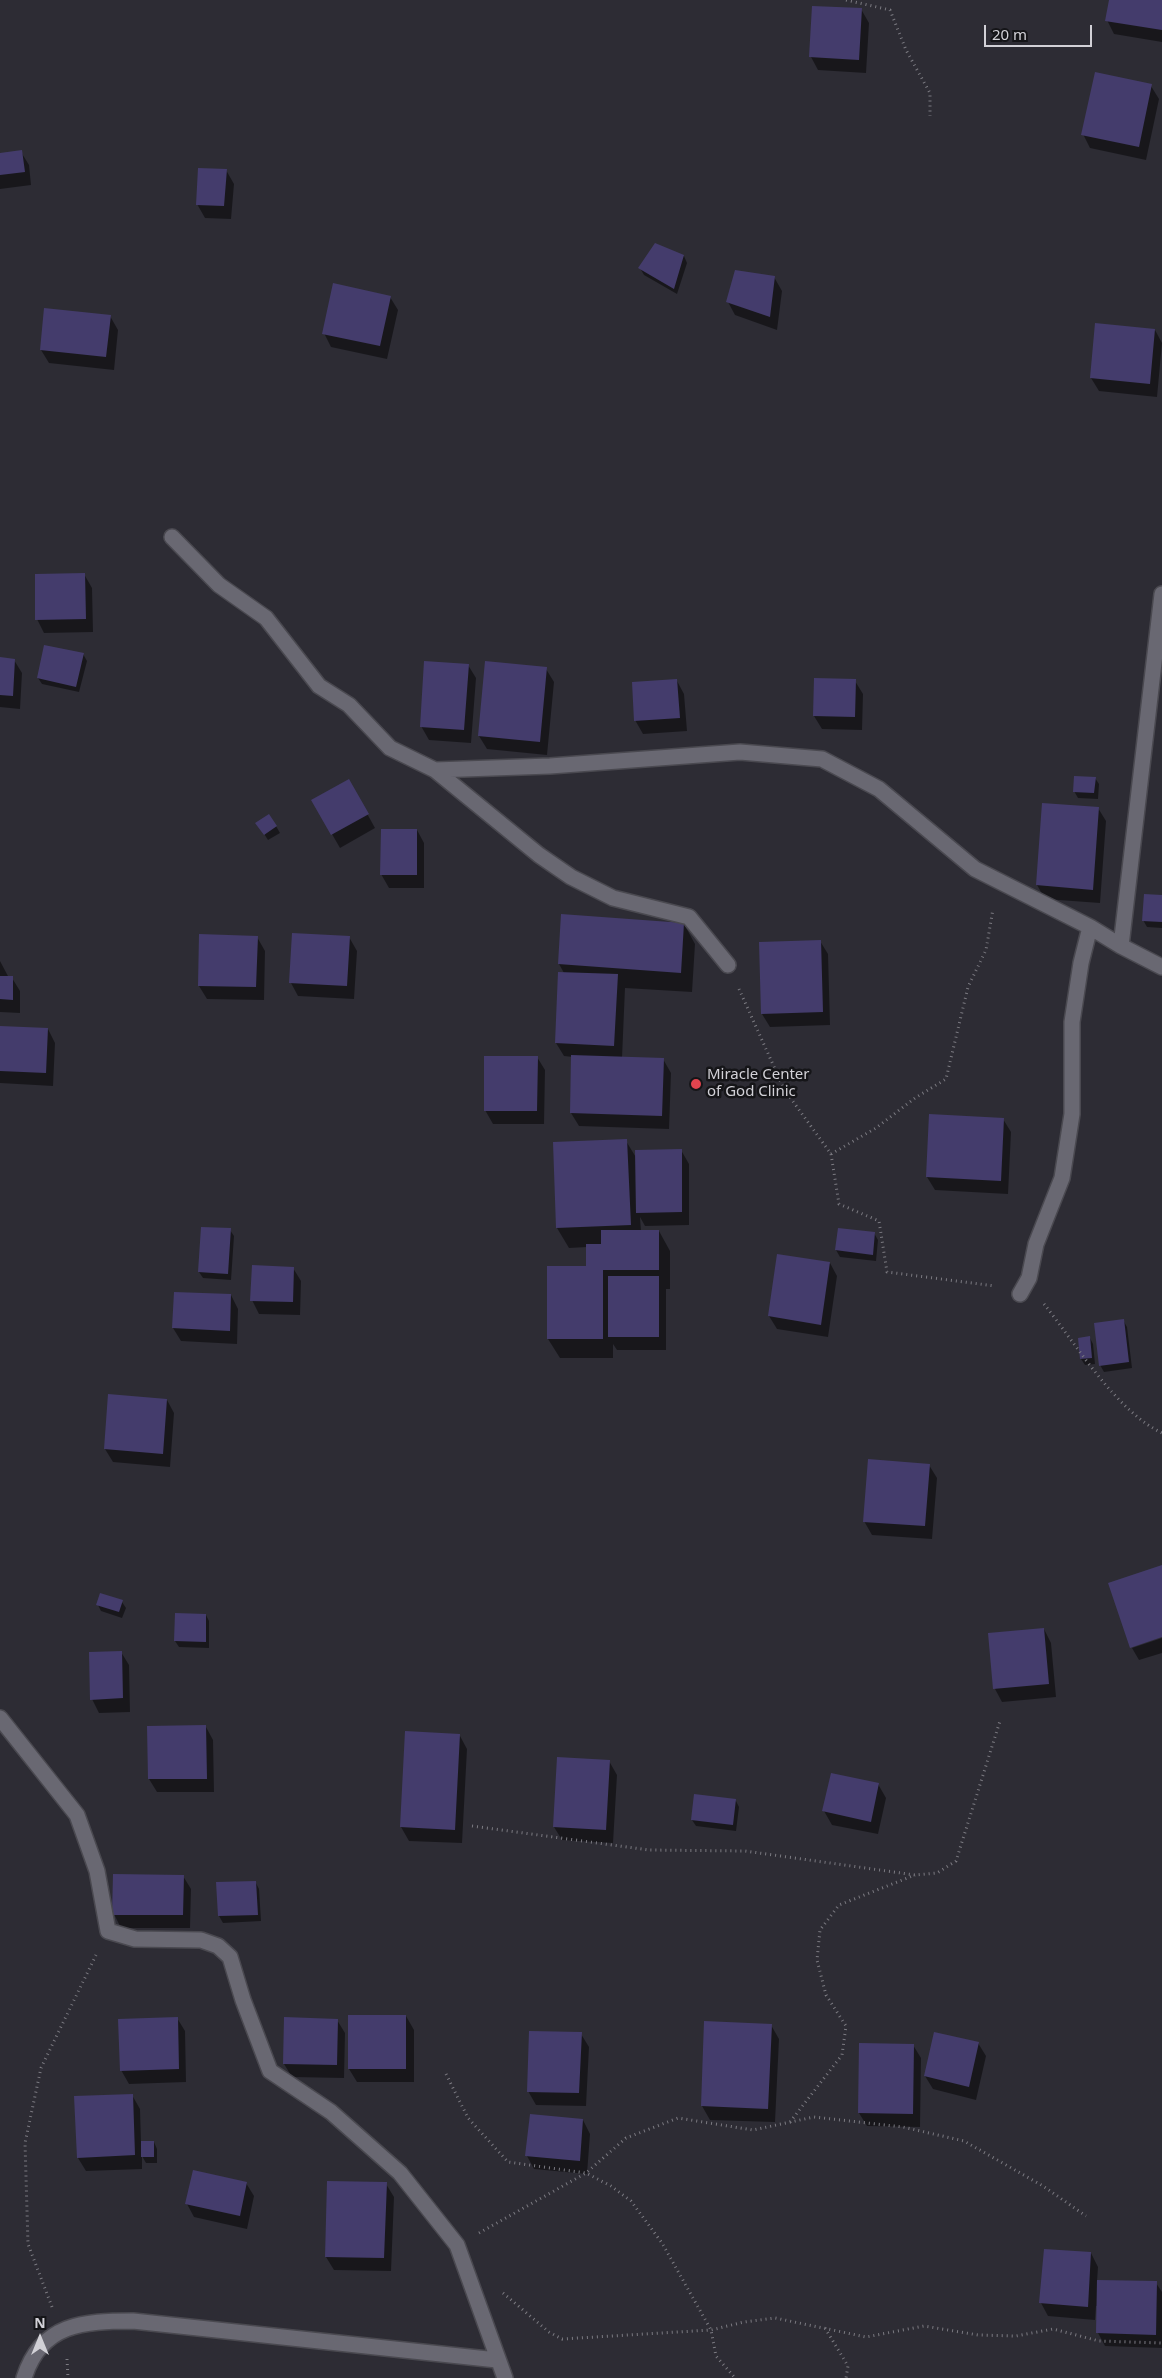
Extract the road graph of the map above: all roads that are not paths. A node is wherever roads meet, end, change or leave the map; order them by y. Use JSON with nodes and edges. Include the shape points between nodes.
{"nodes":[{"id":1,"x":172,"y":537,"type":"dead end"},
{"id":2,"x":1162,"y":594,"type":"edge"},
{"id":3,"x":435,"y":770,"type":"junction"},
{"id":4,"x":1090,"y":927,"type":"junction"},
{"id":5,"x":1121,"y":946,"type":"junction"},
{"id":6,"x":728,"y":965,"type":"road end"},
{"id":7,"x":1162,"y":966,"type":"edge"},
{"id":8,"x":1020,"y":1294,"type":"road end"},
{"id":9,"x":0,"y":1718,"type":"edge"},
{"id":10,"x":497,"y":2360,"type":"junction"},
{"id":11,"x":24,"y":2378,"type":"edge"},
{"id":12,"x":505,"y":2378,"type":"edge"}],
"edges":[{"from":1,"to":3,"type":"street","via":[[219,585],[266,618],[319,686],[349,705],[390,748]]},
{"from":2,"to":5,"type":"street"},
{"from":3,"to":4,"type":"street","via":[[550,766],[740,752],[822,759],[879,789],[975,869]]},
{"from":3,"to":6,"type":"street","via":[[539,855],[572,876],[613,898],[689,917]]},
{"from":4,"to":5,"type":"street"},
{"from":4,"to":8,"type":"street","via":[[1072,1022],[1072,1114],[1062,1178],[1036,1244],[1029,1278]]},
{"from":5,"to":7,"type":"street"},
{"from":9,"to":10,"type":"street","via":[[77,1815],[97,1871],[108,1931],[134,1939],[201,1940],[218,1946],[230,1957],[270,2071],[331,2112],[400,2173],[457,2245]]},
{"from":10,"to":11,"type":"street","via":[[133,2322],[94,2321],[60,2331],[41,2344]]},
{"from":10,"to":12,"type":"street"}]}
